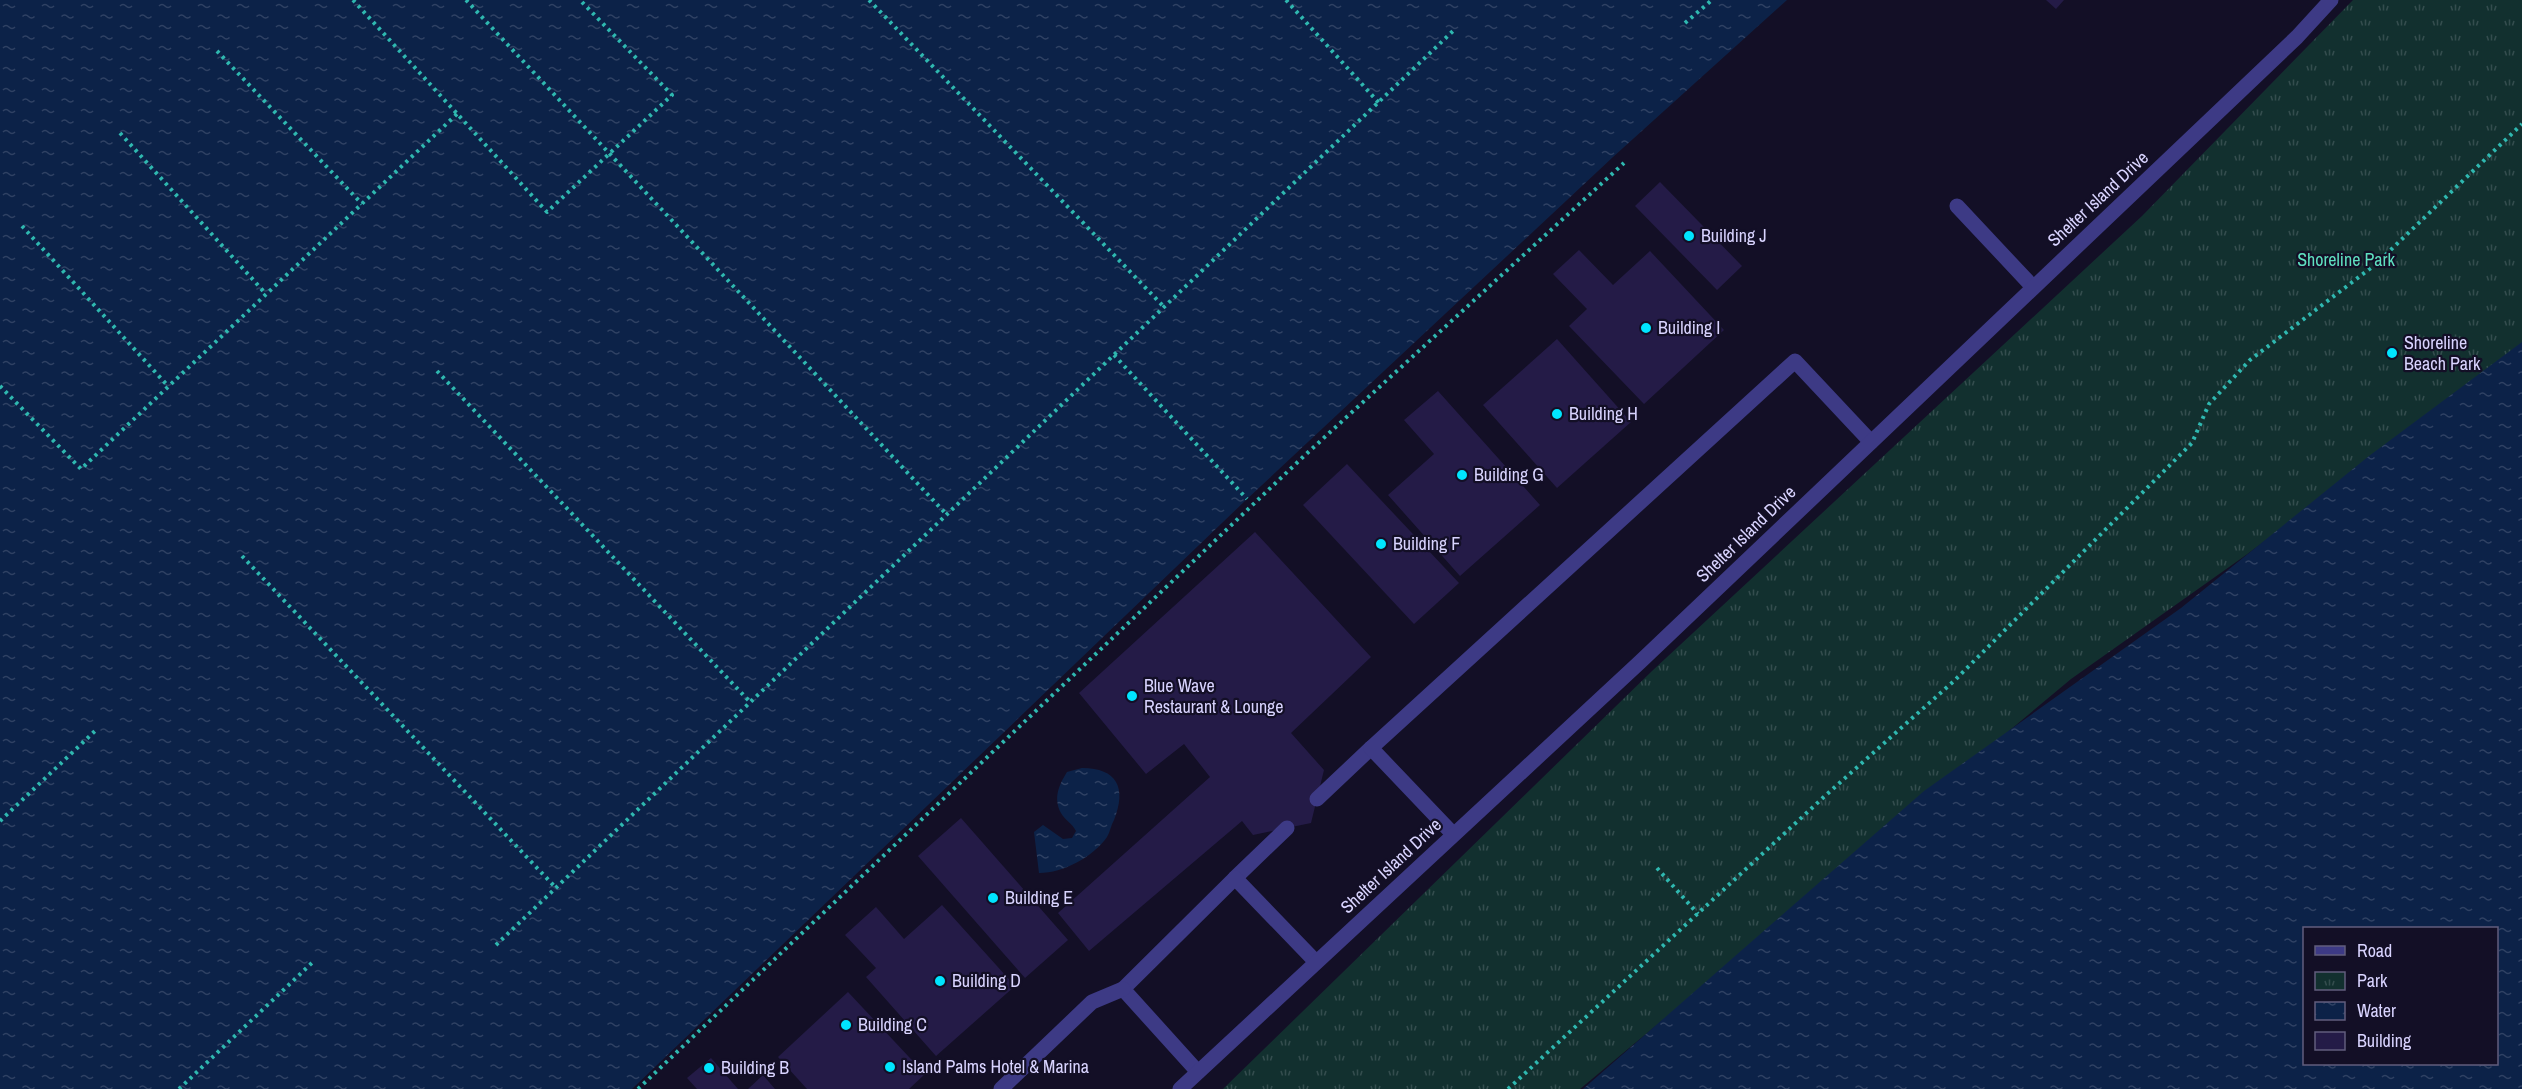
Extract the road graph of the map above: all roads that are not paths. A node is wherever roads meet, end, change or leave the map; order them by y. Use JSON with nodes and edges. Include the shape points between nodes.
{"nodes":[{"id":1,"x":2331,"y":0,"type":"edge"},
{"id":2,"x":1957,"y":206,"type":"dead end"},
{"id":3,"x":2033,"y":287,"type":"junction"},
{"id":4,"x":1871,"y":442,"type":"junction"},
{"id":5,"x":1371,"y":748,"type":"junction"},
{"id":6,"x":1317,"y":799,"type":"dead end"},
{"id":7,"x":1287,"y":828,"type":"dead end"},
{"id":8,"x":1453,"y":834,"type":"junction"},
{"id":9,"x":1235,"y":878,"type":"junction"},
{"id":10,"x":1317,"y":962,"type":"junction"},
{"id":11,"x":1123,"y":988,"type":"junction"},
{"id":12,"x":1198,"y":1072,"type":"junction"},
{"id":13,"x":1001,"y":1089,"type":"edge"},
{"id":14,"x":1180,"y":1089,"type":"edge"}],
"edges":[{"from":1,"to":3,"type":"street","name":"Shelter Island Drive","via":[[2297,37]]},
{"from":2,"to":3,"type":"street"},
{"from":3,"to":4,"type":"street","name":"Shelter Island Drive"},
{"from":4,"to":5,"type":"street","via":[[1795,361]]},
{"from":4,"to":8,"type":"street","name":"Shelter Island Drive"},
{"from":5,"to":6,"type":"street"},
{"from":5,"to":8,"type":"street"},
{"from":7,"to":9,"type":"street"},
{"from":8,"to":10,"type":"street","name":"Shelter Island Drive"},
{"from":9,"to":10,"type":"street"},
{"from":9,"to":11,"type":"street"},
{"from":10,"to":12,"type":"street","name":"Shelter Island Drive"},
{"from":11,"to":12,"type":"street"},
{"from":11,"to":13,"type":"street","via":[[1092,1002]]},
{"from":12,"to":14,"type":"street","name":"Shelter Island Drive"}]}
